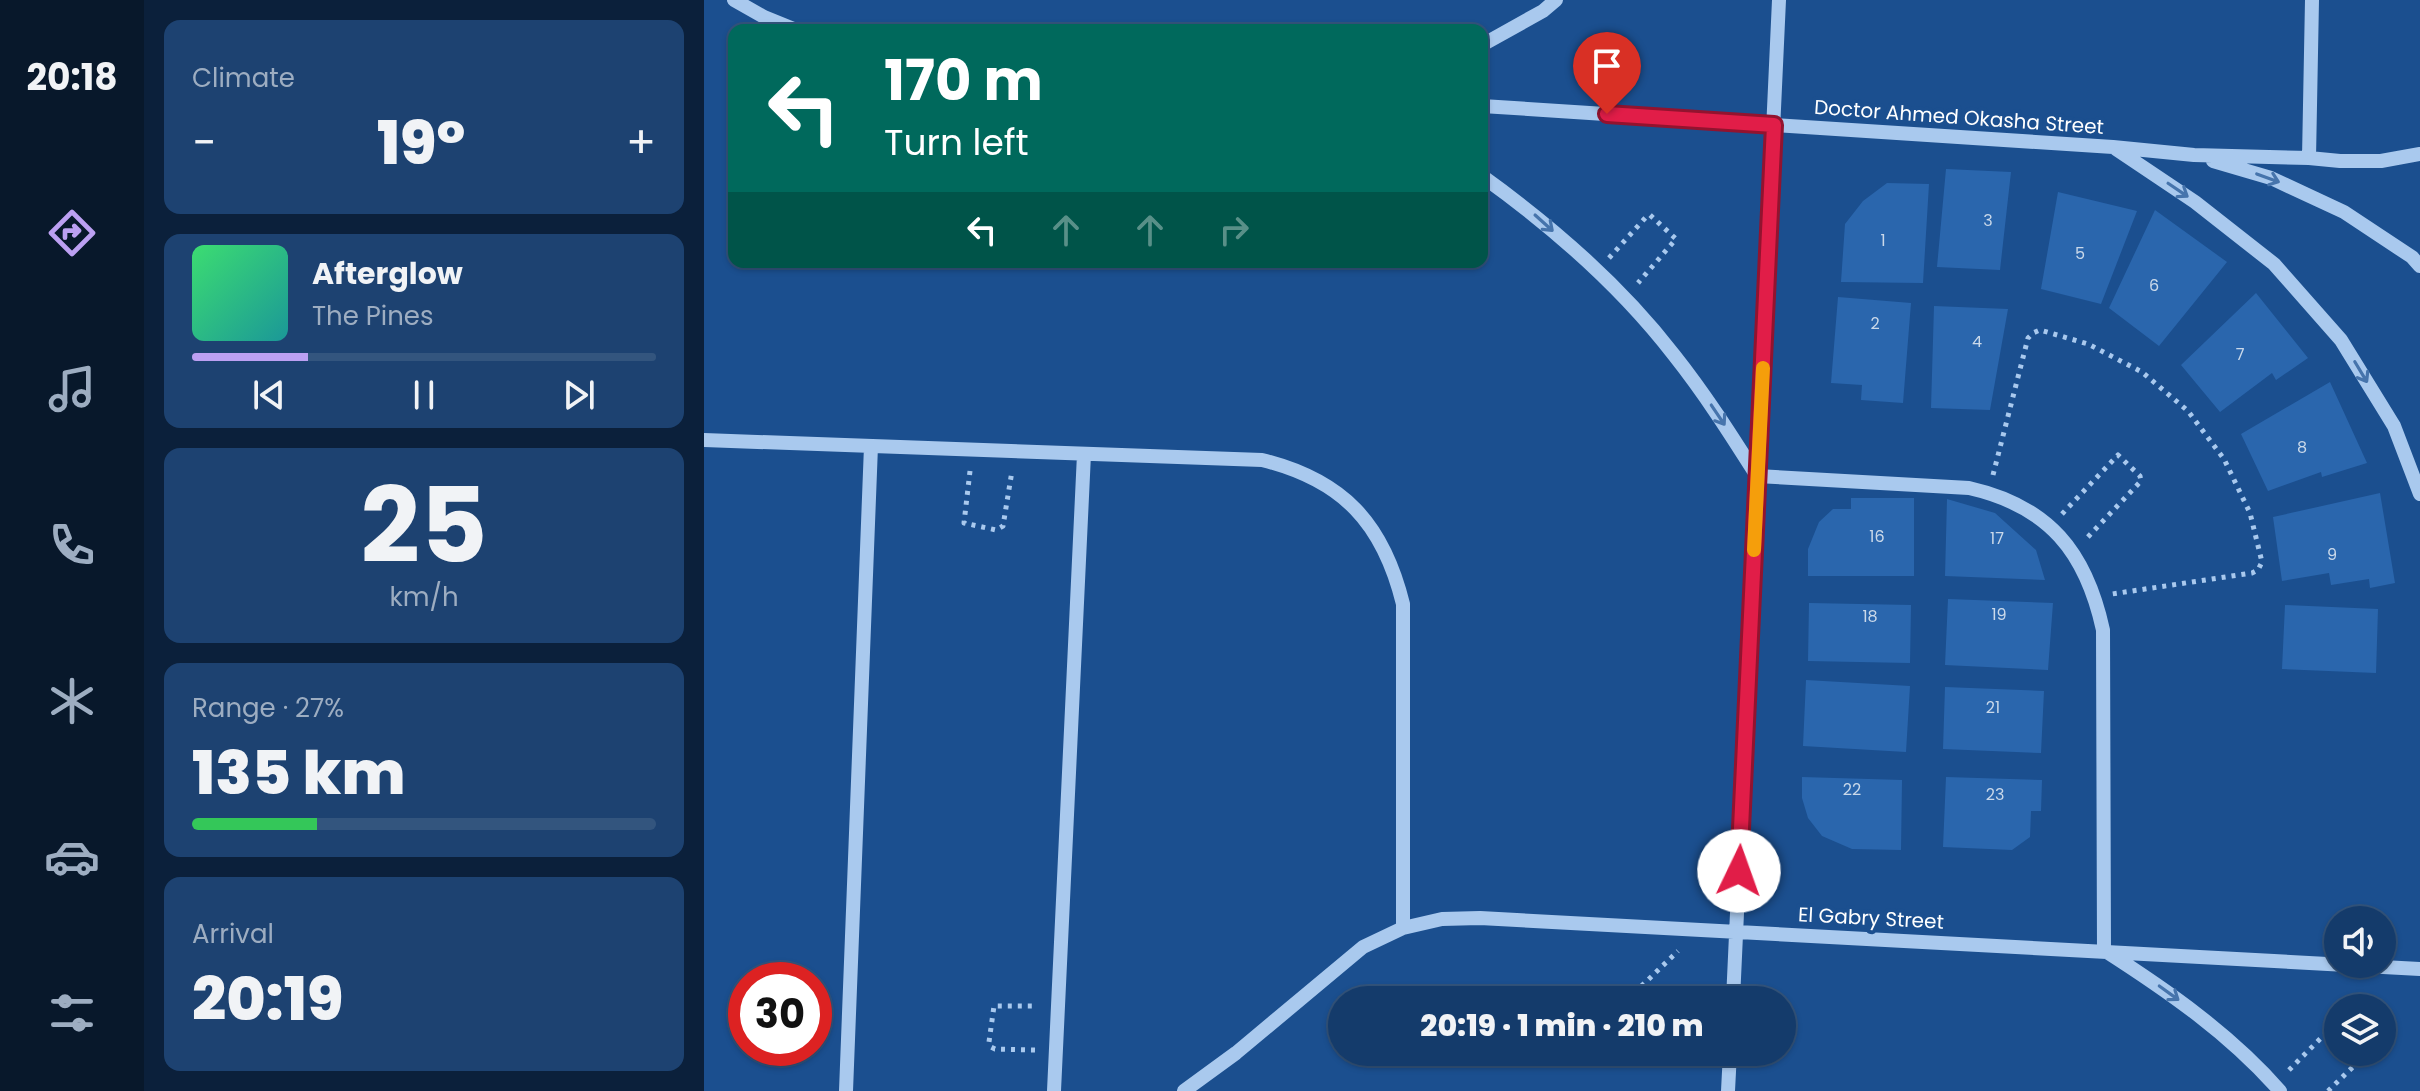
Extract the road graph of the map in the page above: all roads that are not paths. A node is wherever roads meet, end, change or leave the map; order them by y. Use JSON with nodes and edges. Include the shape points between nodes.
{"nodes":[{"id":1,"x":734,"y":0,"type":"edge"},
{"id":2,"x":1556,"y":0,"type":"edge"},
{"id":3,"x":1779,"y":0,"type":"edge"},
{"id":4,"x":2312,"y":0,"type":"edge"},
{"id":5,"x":781,"y":24,"type":"edge"},
{"id":6,"x":1488,"y":42,"type":"edge"},
{"id":7,"x":1488,"y":106,"type":"edge"},
{"id":8,"x":1774,"y":125,"type":"junction"},
{"id":9,"x":2113,"y":147,"type":"junction"},
{"id":10,"x":2420,"y":154,"type":"edge"},
{"id":11,"x":2194,"y":155,"type":"junction"},
{"id":12,"x":2309,"y":158,"type":"junction"},
{"id":13,"x":1488,"y":180,"type":"edge"},
{"id":14,"x":2420,"y":266,"type":"edge"},
{"id":15,"x":704,"y":440,"type":"edge"},
{"id":16,"x":871,"y":446,"type":"junction"},
{"id":17,"x":1084,"y":454,"type":"junction"},
{"id":18,"x":1757,"y":476,"type":"junction"},
{"id":19,"x":2420,"y":494,"type":"edge"},
{"id":20,"x":1403,"y":928,"type":"junction"},
{"id":21,"x":1736,"y":931,"type":"junction"},
{"id":22,"x":2104,"y":950,"type":"junction"},
{"id":23,"x":2420,"y":969,"type":"edge"},
{"id":24,"x":1734,"y":986,"type":"edge"},
{"id":25,"x":1729,"y":1066,"type":"edge"},
{"id":26,"x":2277,"y":1088,"type":"edge"},
{"id":27,"x":846,"y":1091,"type":"edge"},
{"id":28,"x":1054,"y":1091,"type":"edge"},
{"id":29,"x":1184,"y":1091,"type":"edge"},
{"id":30,"x":1728,"y":1091,"type":"edge"}],
"edges":[{"from":1,"to":5,"type":"street"},
{"from":2,"to":6,"type":"street"},
{"from":3,"to":8,"type":"street"},
{"from":4,"to":12,"type":"street"},
{"from":7,"to":8,"type":"street","name":"Doctor Ahmed Okasha Street"},
{"from":8,"to":9,"type":"street","name":"Doctor Ahmed Okasha Street"},
{"from":8,"to":18,"type":"street"},
{"from":9,"to":11,"type":"street","name":"Doctor Ahmed Okasha Street"},
{"from":9,"to":19,"type":"street","one_way":true,"via":[[2274,264],[2341,340],[2394,426]]},
{"from":10,"to":12,"type":"street","name":"Doctor Ahmed Okasha Street","via":[[2381,161]]},
{"from":11,"to":12,"type":"street","name":"Doctor Ahmed Okasha Street"},
{"from":11,"to":14,"type":"street","name":"Doctor Ahmed Okasha Street","one_way":true,"via":[[2271,178],[2344,212]]},
{"from":13,"to":18,"type":"street","one_way":true,"via":[[1532,212],[1625,298],[1717,413]]},
{"from":15,"to":16,"type":"street"},
{"from":16,"to":17,"type":"street"},
{"from":16,"to":27,"type":"street"},
{"from":17,"to":20,"type":"street","via":[[1262,460],[1292,467],[1345,498],[1366,520],[1396,573],[1403,604]]},
{"from":17,"to":28,"type":"street"},
{"from":18,"to":21,"type":"street"},
{"from":18,"to":22,"type":"street","via":[[1969,488],[2021,506],[2050,526],[2073,552],[2096,596],[2103,630]]},
{"from":20,"to":21,"type":"street","name":"El Gabry Street","via":[[1480,918]]},
{"from":20,"to":29,"type":"street","name":"El Gabry Street","via":[[1363,947]]},
{"from":21,"to":22,"type":"street","name":"El Gabry Street"},
{"from":21,"to":24,"type":"street"},
{"from":22,"to":23,"type":"street","name":"El Gabry Street"},
{"from":22,"to":26,"type":"street","one_way":true,"via":[[2222,1034]]},
{"from":25,"to":30,"type":"street"}]}
